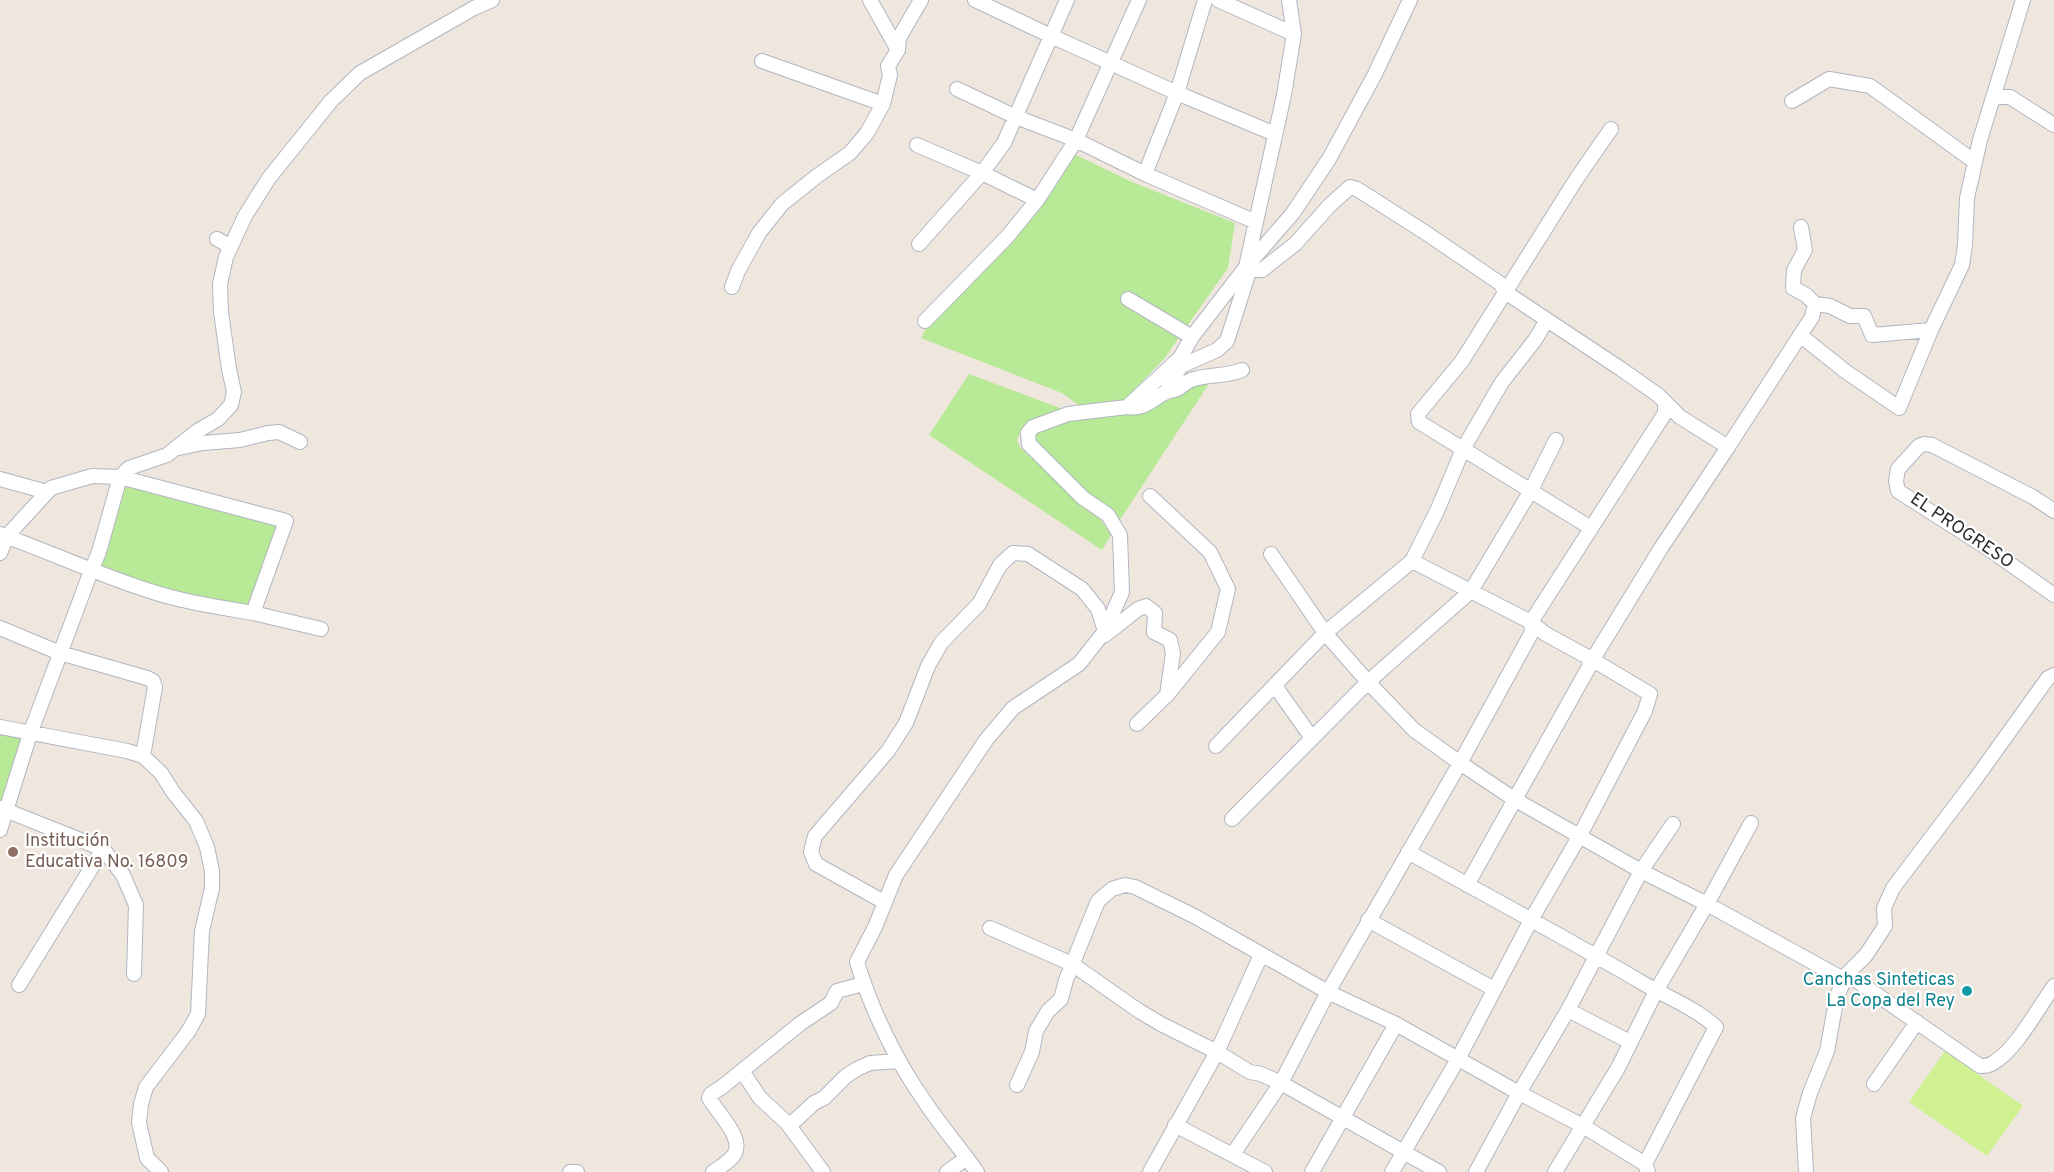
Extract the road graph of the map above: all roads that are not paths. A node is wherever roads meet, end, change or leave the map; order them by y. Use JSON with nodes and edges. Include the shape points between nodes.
{"nodes":[{"id":1,"x":492,"y":0,"type":"edge"},
{"id":2,"x":870,"y":0,"type":"edge"},
{"id":3,"x":921,"y":0,"type":"edge"},
{"id":4,"x":975,"y":0,"type":"edge"},
{"id":5,"x":1067,"y":0,"type":"edge"},
{"id":6,"x":1138,"y":0,"type":"edge"},
{"id":7,"x":1204,"y":0,"type":"edge"},
{"id":8,"x":1218,"y":0,"type":"edge"},
{"id":9,"x":1289,"y":0,"type":"edge"},
{"id":10,"x":1410,"y":0,"type":"edge"},
{"id":11,"x":2023,"y":0,"type":"edge"},
{"id":12,"x":1294,"y":34,"type":"junction"},
{"id":13,"x":1051,"y":36,"type":"junction"},
{"id":14,"x":898,"y":50,"type":"junction"},
{"id":15,"x":762,"y":61,"type":"dead end"},
{"id":16,"x":1112,"y":63,"type":"junction"},
{"id":17,"x":957,"y":89,"type":"dead end"},
{"id":18,"x":1177,"y":93,"type":"junction"},
{"id":19,"x":1994,"y":97,"type":"junction"},
{"id":20,"x":1792,"y":101,"type":"dead end"},
{"id":21,"x":883,"y":104,"type":"junction"},
{"id":22,"x":1016,"y":117,"type":"junction"},
{"id":23,"x":2054,"y":125,"type":"edge"},
{"id":24,"x":1611,"y":129,"type":"dead end"},
{"id":25,"x":1275,"y":134,"type":"junction"},
{"id":26,"x":1076,"y":140,"type":"junction"},
{"id":27,"x":917,"y":146,"type":"dead end"},
{"id":28,"x":1975,"y":162,"type":"junction"},
{"id":29,"x":982,"y":173,"type":"junction"},
{"id":30,"x":1145,"y":174,"type":"junction"},
{"id":31,"x":1037,"y":200,"type":"junction"},
{"id":32,"x":1256,"y":222,"type":"junction"},
{"id":33,"x":1801,"y":228,"type":"dead end"},
{"id":34,"x":217,"y":239,"type":"dead end"},
{"id":35,"x":919,"y":244,"type":"dead end"},
{"id":36,"x":229,"y":249,"type":"junction"},
{"id":37,"x":1248,"y":269,"type":"junction"},
{"id":38,"x":732,"y":287,"type":"dead end"},
{"id":39,"x":1505,"y":292,"type":"junction"},
{"id":40,"x":1128,"y":299,"type":"dead end"},
{"id":41,"x":1815,"y":304,"type":"junction"},
{"id":42,"x":1547,"y":320,"type":"junction"},
{"id":43,"x":925,"y":321,"type":"dead end"},
{"id":44,"x":1931,"y":330,"type":"junction"},
{"id":45,"x":1800,"y":335,"type":"junction"},
{"id":46,"x":1192,"y":337,"type":"junction"},
{"id":47,"x":1242,"y":370,"type":"dead end"},
{"id":48,"x":1165,"y":393,"type":"junction"},
{"id":49,"x":1665,"y":402,"type":"junction"},
{"id":50,"x":1127,"y":407,"type":"junction"},
{"id":51,"x":1556,"y":440,"type":"dead end"},
{"id":52,"x":300,"y":442,"type":"dead end"},
{"id":53,"x":1728,"y":447,"type":"junction"},
{"id":54,"x":174,"y":449,"type":"junction"},
{"id":55,"x":1463,"y":449,"type":"junction"},
{"id":56,"x":120,"y":477,"type":"junction"},
{"id":57,"x":0,"y":479,"type":"edge"},
{"id":58,"x":47,"y":492,"type":"junction"},
{"id":59,"x":1530,"y":492,"type":"junction"},
{"id":60,"x":1150,"y":496,"type":"dead end"},
{"id":61,"x":2054,"y":511,"type":"edge"},
{"id":62,"x":1591,"y":528,"type":"junction"},
{"id":63,"x":3,"y":535,"type":"edge"},
{"id":64,"x":0,"y":553,"type":"edge"},
{"id":65,"x":1271,"y":554,"type":"dead end"},
{"id":66,"x":1412,"y":561,"type":"junction"},
{"id":67,"x":91,"y":571,"type":"junction"},
{"id":68,"x":1471,"y":591,"type":"junction"},
{"id":69,"x":2054,"y":595,"type":"edge"},
{"id":70,"x":253,"y":613,"type":"junction"},
{"id":71,"x":1531,"y":622,"type":"junction"},
{"id":72,"x":0,"y":627,"type":"edge"},
{"id":73,"x":321,"y":629,"type":"dead end"},
{"id":74,"x":1325,"y":633,"type":"junction"},
{"id":75,"x":1103,"y":634,"type":"junction"},
{"id":76,"x":60,"y":653,"type":"junction"},
{"id":77,"x":1593,"y":660,"type":"junction"},
{"id":78,"x":2053,"y":675,"type":"edge"},
{"id":79,"x":1368,"y":682,"type":"junction"},
{"id":80,"x":1275,"y":686,"type":"junction"},
{"id":81,"x":1167,"y":695,"type":"junction"},
{"id":82,"x":1137,"y":724,"type":"dead end"},
{"id":83,"x":0,"y":727,"type":"edge"},
{"id":84,"x":30,"y":734,"type":"junction"},
{"id":85,"x":1312,"y":738,"type":"junction"},
{"id":86,"x":1216,"y":746,"type":"dead end"},
{"id":87,"x":143,"y":756,"type":"junction"},
{"id":88,"x":1460,"y":763,"type":"junction"},
{"id":89,"x":1514,"y":799,"type":"junction"},
{"id":90,"x":4,"y":809,"type":"edge"},
{"id":91,"x":1232,"y":819,"type":"dead end"},
{"id":92,"x":1751,"y":823,"type":"dead end"},
{"id":93,"x":1673,"y":824,"type":"dead end"},
{"id":94,"x":0,"y":830,"type":"edge"},
{"id":95,"x":1579,"y":837,"type":"junction"},
{"id":96,"x":103,"y":849,"type":"junction"},
{"id":97,"x":1408,"y":852,"type":"junction"},
{"id":98,"x":1641,"y":871,"type":"junction"},
{"id":99,"x":1467,"y":885,"type":"junction"},
{"id":100,"x":884,"y":902,"type":"junction"},
{"id":101,"x":1707,"y":904,"type":"junction"},
{"id":102,"x":1368,"y":920,"type":"junction"},
{"id":103,"x":1531,"y":920,"type":"junction"},
{"id":104,"x":990,"y":928,"type":"dead end"},
{"id":105,"x":1261,"y":954,"type":"junction"},
{"id":106,"x":1596,"y":956,"type":"junction"},
{"id":107,"x":1072,"y":964,"type":"junction"},
{"id":108,"x":135,"y":974,"type":"dead end"},
{"id":109,"x":1846,"y":977,"type":"junction"},
{"id":110,"x":863,"y":984,"type":"junction"},
{"id":111,"x":19,"y":985,"type":"dead end"},
{"id":112,"x":2054,"y":986,"type":"edge"},
{"id":113,"x":1494,"y":989,"type":"junction"},
{"id":114,"x":1656,"y":991,"type":"junction"},
{"id":115,"x":1328,"y":992,"type":"junction"},
{"id":116,"x":1568,"y":1010,"type":"junction"},
{"id":117,"x":1917,"y":1022,"type":"junction"},
{"id":118,"x":1396,"y":1024,"type":"junction"},
{"id":119,"x":1630,"y":1042,"type":"junction"},
{"id":120,"x":1217,"y":1052,"type":"junction"},
{"id":121,"x":1458,"y":1059,"type":"junction"},
{"id":122,"x":899,"y":1061,"type":"junction"},
{"id":123,"x":742,"y":1071,"type":"junction"},
{"id":124,"x":1281,"y":1083,"type":"junction"},
{"id":125,"x":1874,"y":1084,"type":"dead end"},
{"id":126,"x":1017,"y":1085,"type":"dead end"},
{"id":127,"x":1519,"y":1093,"type":"junction"},
{"id":128,"x":1343,"y":1118,"type":"junction"},
{"id":129,"x":1175,"y":1125,"type":"junction"},
{"id":130,"x":789,"y":1126,"type":"junction"},
{"id":131,"x":1583,"y":1126,"type":"junction"},
{"id":132,"x":1403,"y":1152,"type":"junction"},
{"id":133,"x":1233,"y":1155,"type":"junction"},
{"id":134,"x":967,"y":1158,"type":"junction"},
{"id":135,"x":1646,"y":1168,"type":"edge"},
{"id":136,"x":721,"y":1170,"type":"edge"},
{"id":137,"x":1556,"y":1171,"type":"edge"},
{"id":138,"x":161,"y":1172,"type":"edge"},
{"id":139,"x":570,"y":1172,"type":"edge"},
{"id":140,"x":577,"y":1172,"type":"edge"},
{"id":141,"x":823,"y":1172,"type":"edge"},
{"id":142,"x":946,"y":1172,"type":"edge"},
{"id":143,"x":977,"y":1172,"type":"edge"},
{"id":144,"x":1150,"y":1172,"type":"edge"},
{"id":145,"x":1265,"y":1172,"type":"edge"},
{"id":146,"x":1312,"y":1172,"type":"edge"},
{"id":147,"x":1392,"y":1172,"type":"edge"},
{"id":148,"x":1439,"y":1172,"type":"edge"},
{"id":149,"x":1476,"y":1172,"type":"edge"},
{"id":150,"x":1806,"y":1172,"type":"edge"}],
"edges":[{"from":1,"to":36,"type":"street","via":[[360,73],[345,87],[269,178]]},
{"from":2,"to":14,"type":"street"},
{"from":3,"to":14,"type":"street","via":[[899,38]]},
{"from":4,"to":13,"type":"street"},
{"from":5,"to":13,"type":"street"},
{"from":6,"to":16,"type":"street"},
{"from":7,"to":18,"type":"street"},
{"from":8,"to":12,"type":"street"},
{"from":9,"to":12,"type":"street"},
{"from":10,"to":37,"type":"street","via":[[1329,159],[1293,213]]},
{"from":11,"to":19,"type":"street"},
{"from":12,"to":25,"type":"street"},
{"from":13,"to":16,"type":"street"},
{"from":13,"to":22,"type":"street"},
{"from":14,"to":21,"type":"street","via":[[888,66],[890,75]]},
{"from":15,"to":21,"type":"street"},
{"from":16,"to":18,"type":"street"},
{"from":16,"to":26,"type":"street"},
{"from":17,"to":22,"type":"street"},
{"from":18,"to":25,"type":"street"},
{"from":18,"to":30,"type":"street"},
{"from":19,"to":23,"type":"street","via":[[2010,97]]},
{"from":19,"to":28,"type":"street"},
{"from":20,"to":28,"type":"street","via":[[1829,79],[1870,86]]},
{"from":21,"to":38,"type":"street","via":[[850,153],[783,204],[759,232]]},
{"from":22,"to":26,"type":"street"},
{"from":22,"to":29,"type":"street","via":[[1004,143]]},
{"from":24,"to":39,"type":"street"},
{"from":25,"to":32,"type":"street"},
{"from":26,"to":30,"type":"street"},
{"from":26,"to":31,"type":"street"},
{"from":27,"to":29,"type":"street"},
{"from":28,"to":44,"type":"street","via":[[1967,198],[1962,265]]},
{"from":29,"to":31,"type":"street"},
{"from":29,"to":35,"type":"street"},
{"from":30,"to":32,"type":"street"},
{"from":31,"to":43,"type":"street","via":[[1007,237]]},
{"from":32,"to":37,"type":"street"},
{"from":33,"to":41,"type":"street","via":[[1805,250],[1794,270],[1793,288]]},
{"from":34,"to":36,"type":"street"},
{"from":36,"to":54,"type":"street","via":[[219,284],[234,392],[231,405],[218,419]]},
{"from":37,"to":39,"type":"street","via":[[1262,270],[1295,244],[1350,187],[1426,233],[1501,284]]},
{"from":37,"to":46,"type":"street"},
{"from":37,"to":48,"type":"street","via":[[1227,340],[1217,350],[1182,366]]},
{"from":39,"to":42,"type":"street"},
{"from":39,"to":55,"type":"street","via":[[1462,361],[1418,414],[1419,422]]},
{"from":40,"to":46,"type":"street"},
{"from":41,"to":44,"type":"street","via":[[1850,316],[1864,316],[1872,335]]},
{"from":41,"to":45,"type":"street"},
{"from":42,"to":49,"type":"street"},
{"from":42,"to":55,"type":"street","via":[[1502,382]]},
{"from":44,"to":45,"type":"street","via":[[1899,408]]},
{"from":45,"to":53,"type":"street"},
{"from":46,"to":50,"type":"street","via":[[1180,358]]},
{"from":47,"to":48,"type":"street","via":[[1190,380]]},
{"from":48,"to":50,"type":"street","via":[[1141,407]]},
{"from":49,"to":53,"type":"street","via":[[1680,417]]},
{"from":49,"to":62,"type":"street","via":[[1665,413]]},
{"from":50,"to":75,"type":"street","via":[[1068,414],[1033,427],[1028,433],[1029,444],[1083,498],[1108,515],[1120,535],[1122,592]]},
{"from":51,"to":59,"type":"street"},
{"from":52,"to":54,"type":"street","via":[[279,432]]},
{"from":53,"to":77,"type":"street"},
{"from":54,"to":56,"type":"street","via":[[129,468]]},
{"from":55,"to":59,"type":"street"},
{"from":55,"to":66,"type":"street"},
{"from":56,"to":58,"type":"street","via":[[92,476]]},
{"from":56,"to":67,"type":"street"},
{"from":56,"to":70,"type":"street","via":[[286,521]]},
{"from":57,"to":58,"type":"street"},
{"from":58,"to":63,"type":"street"},
{"from":59,"to":62,"type":"street"},
{"from":59,"to":68,"type":"street"},
{"from":60,"to":81,"type":"street","via":[[1210,552],[1228,589],[1218,632]]},
{"from":61,"to":69,"type":"street","name":"EL PROGRESO","via":[[1932,445],[1919,446],[1898,469],[1898,491]]},
{"from":62,"to":71,"type":"street"},
{"from":63,"to":64,"type":"street"},
{"from":63,"to":67,"type":"street"},
{"from":65,"to":74,"type":"street"},
{"from":66,"to":68,"type":"street"},
{"from":66,"to":74,"type":"street"},
{"from":67,"to":70,"type":"street","via":[[160,594]]},
{"from":67,"to":76,"type":"street"},
{"from":68,"to":71,"type":"street"},
{"from":68,"to":79,"type":"street"},
{"from":70,"to":73,"type":"street"},
{"from":71,"to":77,"type":"street"},
{"from":71,"to":88,"type":"street","via":[[1532,632]]},
{"from":72,"to":76,"type":"street"},
{"from":74,"to":79,"type":"street"},
{"from":74,"to":80,"type":"street"},
{"from":75,"to":81,"type":"street","via":[[1138,609],[1146,606],[1155,613],[1154,632],[1170,640],[1173,652]]},
{"from":75,"to":100,"type":"street","via":[[1079,664],[1013,708],[986,740],[896,875]]},
{"from":75,"to":100,"type":"street","via":[[1098,609],[1082,589],[1028,554],[1012,553],[1000,565],[979,604],[941,643],[906,723],[888,751],[814,836],[811,852],[816,864]]},
{"from":76,"to":84,"type":"street"},
{"from":76,"to":87,"type":"street","via":[[153,681]]},
{"from":77,"to":89,"type":"street"},
{"from":77,"to":95,"type":"street","via":[[1650,694],[1645,711]]},
{"from":78,"to":109,"type":"street","via":[[1893,888],[1884,908],[1885,926]]},
{"from":79,"to":85,"type":"street"},
{"from":79,"to":88,"type":"street","via":[[1414,730]]},
{"from":80,"to":85,"type":"street"},
{"from":80,"to":86,"type":"street"},
{"from":81,"to":82,"type":"street"},
{"from":83,"to":84,"type":"street"},
{"from":84,"to":87,"type":"street"},
{"from":84,"to":90,"type":"street"},
{"from":85,"to":91,"type":"street"},
{"from":87,"to":138,"type":"street","via":[[161,773],[196,821],[212,871],[202,931],[198,1014],[146,1086],[141,1104],[139,1123],[147,1158]]},
{"from":88,"to":89,"type":"street"},
{"from":88,"to":97,"type":"street"},
{"from":89,"to":95,"type":"street"},
{"from":89,"to":99,"type":"street"},
{"from":90,"to":94,"type":"street"},
{"from":90,"to":96,"type":"street"},
{"from":92,"to":101,"type":"street"},
{"from":93,"to":98,"type":"street"},
{"from":95,"to":98,"type":"street"},
{"from":95,"to":103,"type":"street"},
{"from":96,"to":108,"type":"street","via":[[123,875],[136,905]]},
{"from":96,"to":111,"type":"street"},
{"from":97,"to":99,"type":"street"},
{"from":97,"to":102,"type":"street"},
{"from":98,"to":101,"type":"street"},
{"from":98,"to":106,"type":"street"},
{"from":99,"to":103,"type":"street"},
{"from":100,"to":110,"type":"street","via":[[857,962]]},
{"from":101,"to":109,"type":"street"},
{"from":101,"to":114,"type":"street"},
{"from":102,"to":113,"type":"street"},
{"from":102,"to":115,"type":"street"},
{"from":103,"to":106,"type":"street"},
{"from":103,"to":113,"type":"street"},
{"from":104,"to":107,"type":"street"},
{"from":105,"to":107,"type":"street","via":[[1194,916],[1125,885],[1112,889],[1098,901]]},
{"from":105,"to":115,"type":"street"},
{"from":105,"to":120,"type":"street"},
{"from":106,"to":114,"type":"street"},
{"from":106,"to":116,"type":"street"},
{"from":107,"to":120,"type":"street","via":[[1139,1011]]},
{"from":107,"to":126,"type":"street","via":[[1061,999],[1036,1031],[1032,1052]]},
{"from":109,"to":117,"type":"street"},
{"from":109,"to":150,"type":"street","via":[[1837,996],[1827,1051],[1803,1118]]},
{"from":110,"to":122,"type":"street"},
{"from":110,"to":123,"type":"street","via":[[837,991],[831,1003]]},
{"from":112,"to":117,"type":"street","via":[[2017,1040],[1991,1065],[1980,1066]]},
{"from":113,"to":121,"type":"street"},
{"from":114,"to":119,"type":"street"},
{"from":114,"to":135,"type":"street","via":[[1696,1011],[1716,1027]]},
{"from":115,"to":118,"type":"street"},
{"from":115,"to":124,"type":"street"},
{"from":116,"to":119,"type":"street"},
{"from":116,"to":127,"type":"street"},
{"from":117,"to":125,"type":"street"},
{"from":118,"to":121,"type":"street"},
{"from":118,"to":128,"type":"street"},
{"from":119,"to":131,"type":"street"},
{"from":120,"to":124,"type":"street","via":[[1250,1072]]},
{"from":120,"to":129,"type":"street"},
{"from":121,"to":127,"type":"street"},
{"from":121,"to":132,"type":"street"},
{"from":122,"to":130,"type":"street","via":[[870,1063],[857,1069]]},
{"from":122,"to":134,"type":"street"},
{"from":123,"to":130,"type":"street","via":[[760,1098]]},
{"from":123,"to":136,"type":"street","via":[[709,1098],[738,1144],[735,1155]]},
{"from":124,"to":128,"type":"street"},
{"from":124,"to":133,"type":"street"},
{"from":127,"to":131,"type":"street"},
{"from":127,"to":149,"type":"street"},
{"from":128,"to":132,"type":"street"},
{"from":128,"to":146,"type":"street"},
{"from":129,"to":133,"type":"street"},
{"from":129,"to":144,"type":"street"},
{"from":130,"to":141,"type":"street"},
{"from":131,"to":135,"type":"street"},
{"from":131,"to":137,"type":"street"},
{"from":132,"to":147,"type":"street"},
{"from":132,"to":148,"type":"street"},
{"from":133,"to":145,"type":"street"},
{"from":134,"to":142,"type":"street"},
{"from":134,"to":143,"type":"street"},
{"from":139,"to":140,"type":"street"}]}
